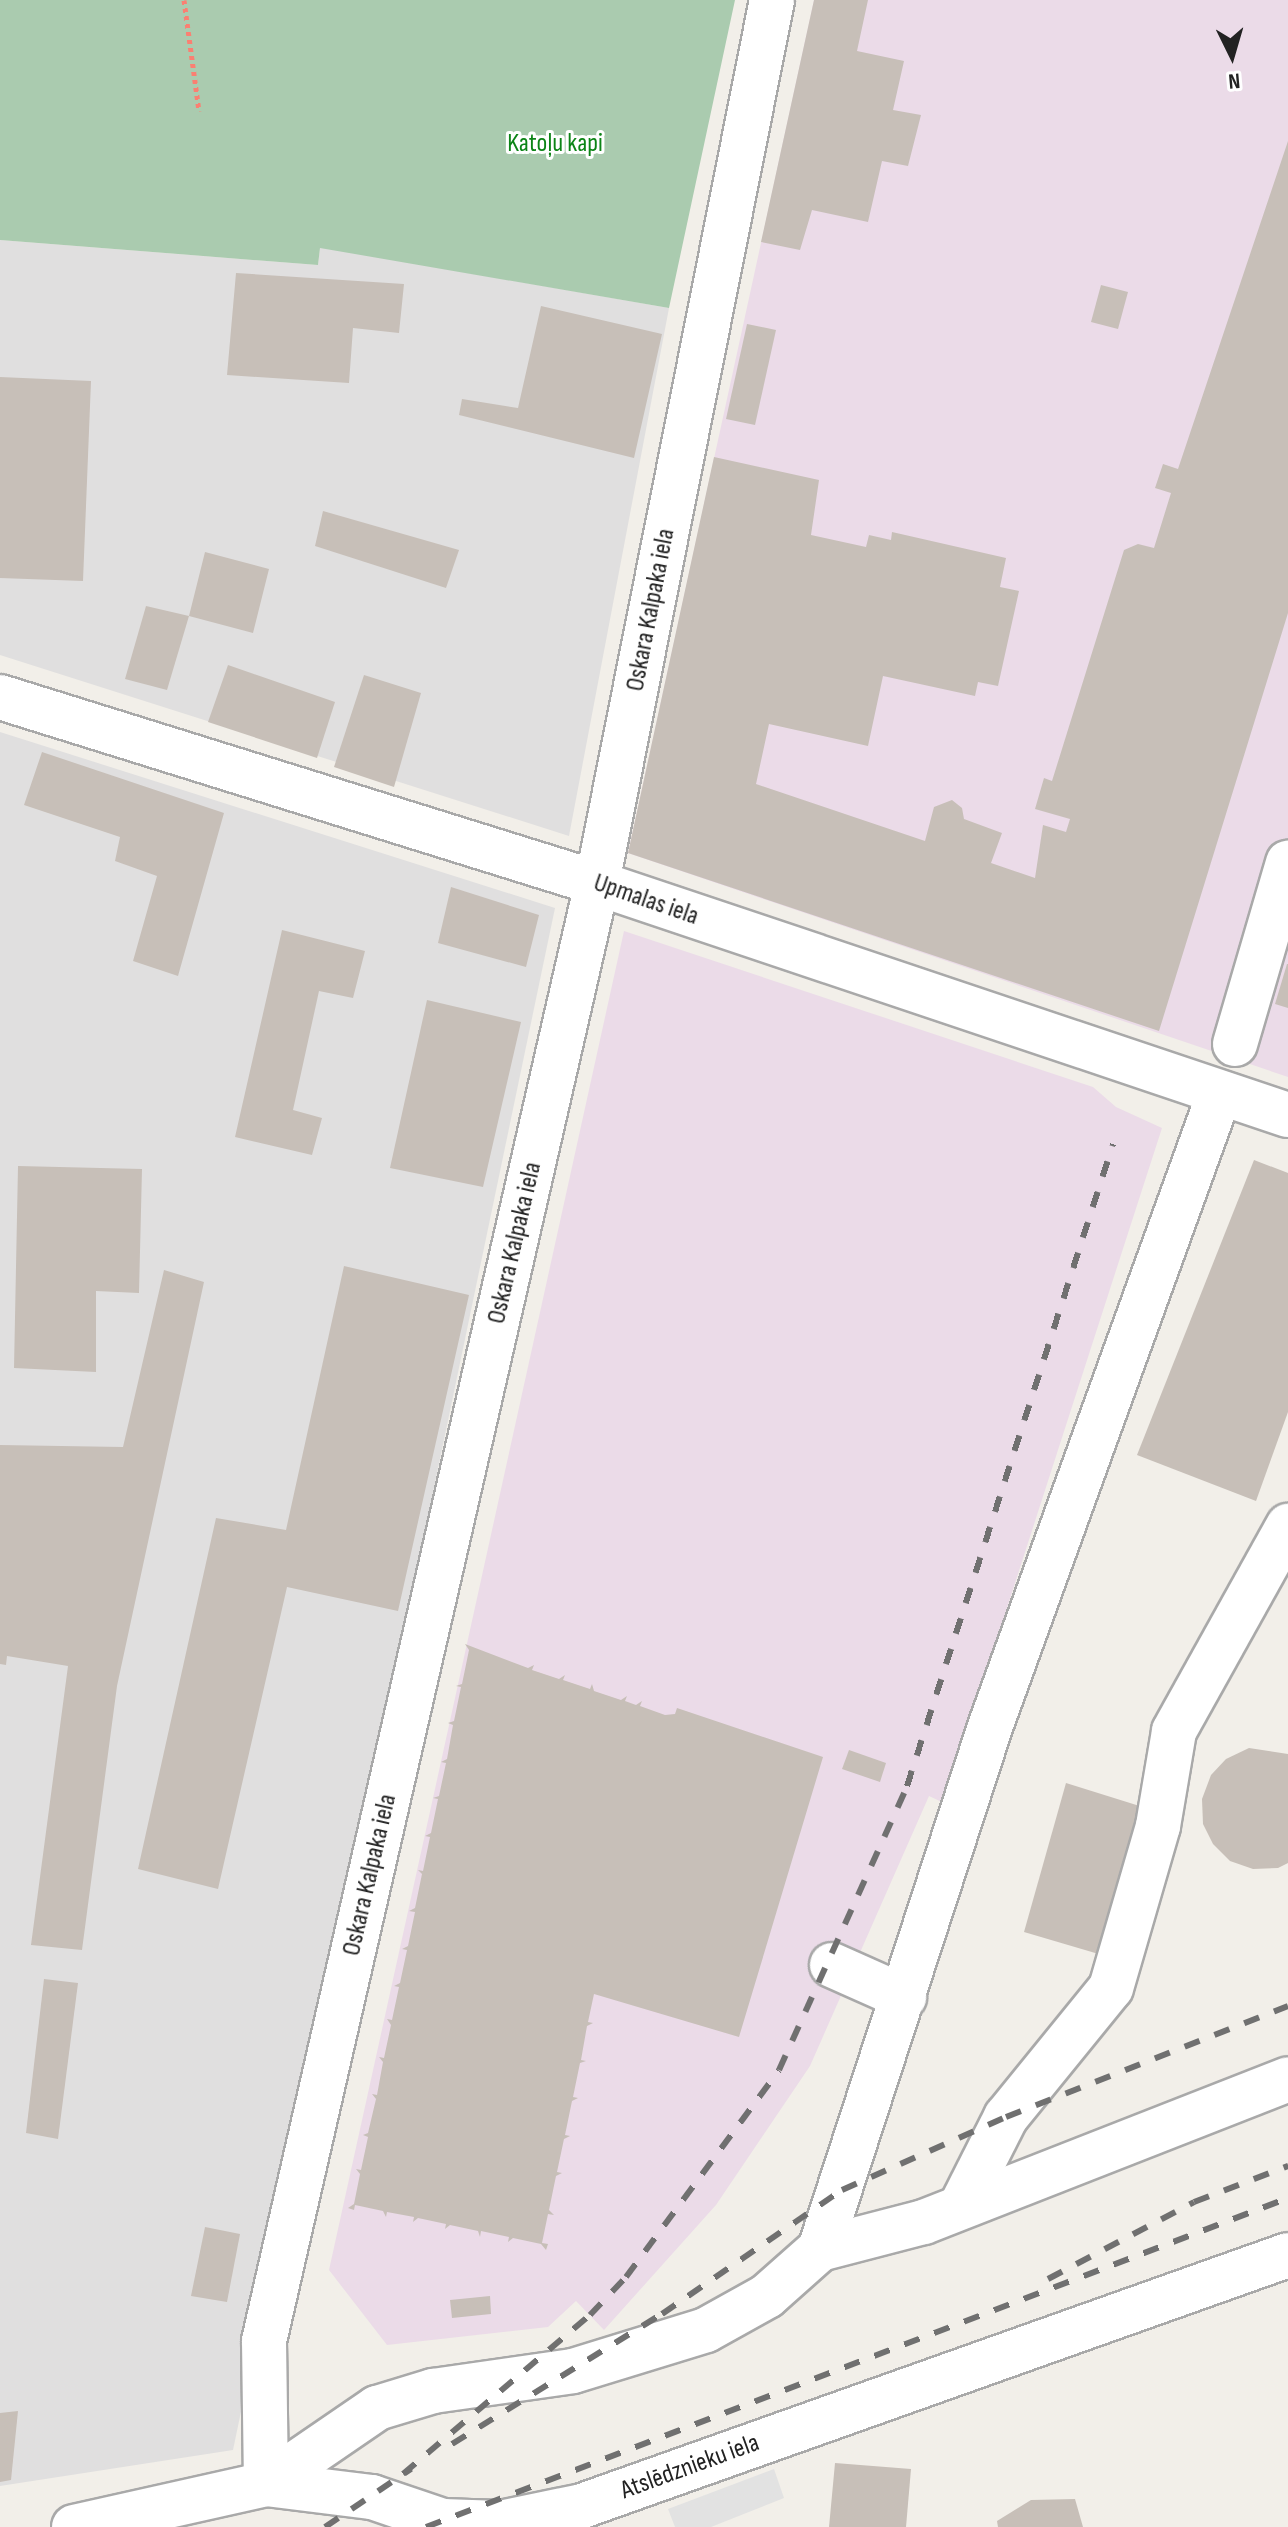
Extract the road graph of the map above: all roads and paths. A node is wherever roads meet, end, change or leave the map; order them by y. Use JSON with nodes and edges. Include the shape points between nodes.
{"nodes":[{"id":1,"x":184,"y":0,"type":"edge"},
{"id":2,"x":772,"y":0,"type":"edge"},
{"id":3,"x":199,"y":111,"type":"dead end"},
{"id":4,"x":0,"y":697,"type":"edge"},
{"id":5,"x":1288,"y":863,"type":"edge"},
{"id":6,"x":597,"y":883,"type":"junction"},
{"id":7,"x":1235,"y":1044,"type":"dead end"},
{"id":8,"x":1219,"y":1095,"type":"junction"},
{"id":9,"x":1288,"y":1115,"type":"edge"},
{"id":10,"x":1288,"y":1526,"type":"edge"},
{"id":11,"x":832,"y":1965,"type":"dead end"},
{"id":12,"x":904,"y":1997,"type":"junction"},
{"id":13,"x":1288,"y":2079,"type":"edge"},
{"id":14,"x":961,"y":2206,"type":"junction"},
{"id":15,"x":820,"y":2249,"type":"junction"},
{"id":16,"x":1288,"y":2255,"type":"edge"},
{"id":17,"x":266,"y":2484,"type":"junction"},
{"id":18,"x":74,"y":2527,"type":"edge"}],
"edges":[{"from":1,"to":3,"type":"path"},
{"from":2,"to":6,"type":"street","name":"Oskara Kalpaka iela"},
{"from":4,"to":6,"type":"street","name":"Upmalas iela"},
{"from":5,"to":7,"type":"street"},
{"from":6,"to":8,"type":"street","name":"Upmalas iela"},
{"from":6,"to":17,"type":"street","name":"Oskara Kalpaka iela","via":[[264,2341]]},
{"from":8,"to":9,"type":"street","name":"Upmalas iela"},
{"from":8,"to":12,"type":"street","via":[[990,1727]]},
{"from":10,"to":14,"type":"street","via":[[1174,1731],[1158,1826],[1111,1988],[1006,2117]]},
{"from":11,"to":12,"type":"street"},
{"from":12,"to":15,"type":"street"},
{"from":13,"to":14,"type":"street"},
{"from":14,"to":15,"type":"street","via":[[924,2222]]},
{"from":15,"to":17,"type":"street","via":[[767,2296],[706,2330],[573,2371],[433,2391],[377,2408]]},
{"from":16,"to":17,"type":"street","name":"Atslēdznieku iela","via":[[582,2506],[500,2523],[443,2521],[372,2497]]},
{"from":17,"to":18,"type":"street","name":"Atslēdznieku iela"}]}
